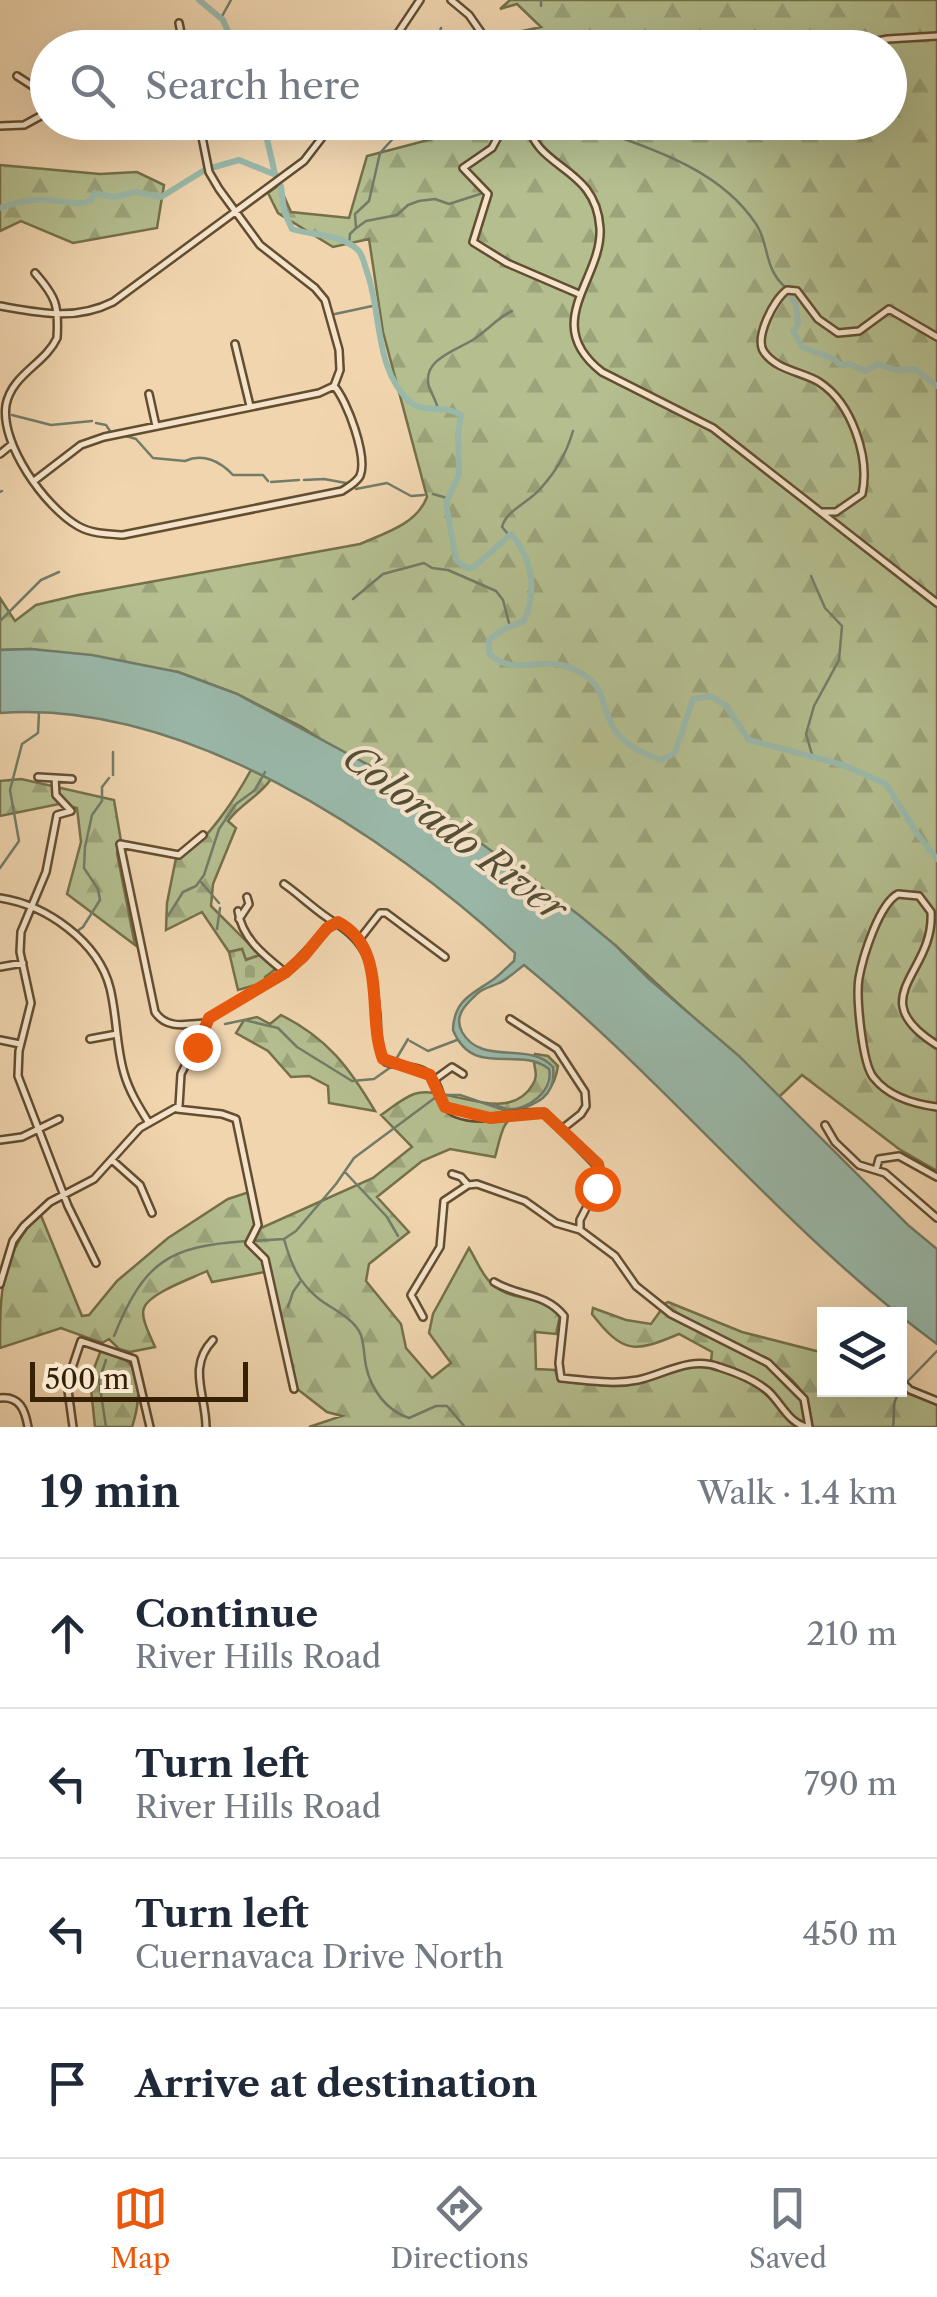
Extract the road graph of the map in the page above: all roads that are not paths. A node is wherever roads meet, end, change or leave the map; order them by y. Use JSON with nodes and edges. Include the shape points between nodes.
{"nodes":[{"id":1,"x":422,"y":0,"type":"edge"},
{"id":2,"x":452,"y":0,"type":"edge"},
{"id":3,"x":179,"y":24,"type":"dead end"},
{"id":4,"x":180,"y":30,"type":"edge"},
{"id":5,"x":401,"y":30,"type":"edge"},
{"id":6,"x":479,"y":30,"type":"edge"},
{"id":7,"x":937,"y":36,"type":"edge"},
{"id":8,"x":907,"y":38,"type":"edge"},
{"id":9,"x":17,"y":76,"type":"dead end"},
{"id":10,"x":30,"y":84,"type":"edge"},
{"id":11,"x":30,"y":122,"type":"edge"},
{"id":12,"x":0,"y":126,"type":"edge"},
{"id":13,"x":203,"y":140,"type":"edge"},
{"id":14,"x":320,"y":140,"type":"edge"},
{"id":15,"x":496,"y":140,"type":"edge"},
{"id":16,"x":533,"y":140,"type":"edge"},
{"id":17,"x":236,"y":212,"type":"junction"},
{"id":18,"x":34,"y":272,"type":"dead end"},
{"id":19,"x":579,"y":294,"type":"junction"},
{"id":20,"x":0,"y":306,"type":"edge"},
{"id":21,"x":58,"y":315,"type":"junction"},
{"id":22,"x":937,"y":337,"type":"edge"},
{"id":23,"x":235,"y":344,"type":"dead end"},
{"id":24,"x":334,"y":386,"type":"junction"},
{"id":25,"x":149,"y":394,"type":"dead end"},
{"id":26,"x":250,"y":406,"type":"junction"},
{"id":27,"x":3,"y":419,"type":"edge"},
{"id":28,"x":156,"y":426,"type":"junction"},
{"id":29,"x":10,"y":445,"type":"junction"},
{"id":30,"x":0,"y":454,"type":"edge"},
{"id":31,"x":34,"y":481,"type":"junction"},
{"id":32,"x":820,"y":512,"type":"junction"},
{"id":33,"x":836,"y":512,"type":"junction"},
{"id":34,"x":833,"y":522,"type":"junction"},
{"id":35,"x":937,"y":603,"type":"edge"},
{"id":36,"x":38,"y":777,"type":"dead end"},
{"id":37,"x":55,"y":778,"type":"junction"},
{"id":38,"x":72,"y":779,"type":"dead end"},
{"id":39,"x":204,"y":835,"type":"dead end"},
{"id":40,"x":284,"y":884,"type":"dead end"},
{"id":41,"x":247,"y":897,"type":"dead end"},
{"id":42,"x":0,"y":898,"type":"edge"},
{"id":43,"x":32,"y":905,"type":"junction"},
{"id":44,"x":238,"y":910,"type":"dead end"},
{"id":45,"x":239,"y":919,"type":"junction"},
{"id":46,"x":334,"y":922,"type":"junction"},
{"id":47,"x":359,"y":940,"type":"junction"},
{"id":48,"x":444,"y":957,"type":"dead end"},
{"id":49,"x":23,"y":963,"type":"junction"},
{"id":50,"x":0,"y":967,"type":"edge"},
{"id":51,"x":286,"y":972,"type":"junction"},
{"id":52,"x":510,"y":1019,"type":"dead end"},
{"id":53,"x":206,"y":1023,"type":"junction"},
{"id":54,"x":118,"y":1034,"type":"junction"},
{"id":55,"x":0,"y":1040,"type":"edge"},
{"id":56,"x":90,"y":1040,"type":"dead end"},
{"id":57,"x":20,"y":1044,"type":"junction"},
{"id":58,"x":937,"y":1045,"type":"edge"},
{"id":59,"x":463,"y":1074,"type":"dead end"},
{"id":60,"x":434,"y":1080,"type":"junction"},
{"id":61,"x":937,"y":1107,"type":"edge"},
{"id":62,"x":177,"y":1109,"type":"junction"},
{"id":63,"x":59,"y":1118,"type":"dead end"},
{"id":64,"x":148,"y":1122,"type":"junction"},
{"id":65,"x":825,"y":1125,"type":"dead end"},
{"id":66,"x":562,"y":1129,"type":"junction"},
{"id":67,"x":38,"y":1131,"type":"junction"},
{"id":68,"x":0,"y":1140,"type":"edge"},
{"id":69,"x":112,"y":1160,"type":"junction"},
{"id":70,"x":876,"y":1170,"type":"junction"},
{"id":71,"x":452,"y":1174,"type":"dead end"},
{"id":72,"x":937,"y":1177,"type":"edge"},
{"id":73,"x":468,"y":1186,"type":"junction"},
{"id":74,"x":64,"y":1196,"type":"junction"},
{"id":75,"x":152,"y":1213,"type":"dead end"},
{"id":76,"x":937,"y":1218,"type":"edge"},
{"id":77,"x":580,"y":1230,"type":"junction"},
{"id":78,"x":96,"y":1263,"type":"dead end"},
{"id":79,"x":494,"y":1282,"type":"dead end"},
{"id":80,"x":0,"y":1284,"type":"edge"},
{"id":81,"x":423,"y":1317,"type":"dead end"},
{"id":82,"x":213,"y":1340,"type":"dead end"},
{"id":83,"x":907,"y":1387,"type":"edge"},
{"id":84,"x":294,"y":1390,"type":"dead end"},
{"id":85,"x":0,"y":1398,"type":"edge"},
{"id":86,"x":937,"y":1401,"type":"edge"},
{"id":87,"x":28,"y":1427,"type":"edge"},
{"id":88,"x":73,"y":1427,"type":"edge"},
{"id":89,"x":150,"y":1427,"type":"edge"},
{"id":90,"x":206,"y":1427,"type":"edge"},
{"id":91,"x":808,"y":1427,"type":"edge"}],
"edges":[{"from":1,"to":5,"type":"street"},
{"from":2,"to":6,"type":"street"},
{"from":3,"to":4,"type":"street"},
{"from":7,"to":8,"type":"street"},
{"from":9,"to":10,"type":"street"},
{"from":11,"to":12,"type":"street"},
{"from":13,"to":17,"type":"street","via":[[210,172]]},
{"from":14,"to":17,"type":"street","via":[[304,161]]},
{"from":15,"to":19,"type":"street","via":[[463,168],[488,194],[473,242]]},
{"from":16,"to":19,"type":"street","via":[[584,184],[598,217],[600,239]]},
{"from":17,"to":21,"type":"street","via":[[113,302]]},
{"from":17,"to":24,"type":"street","via":[[260,244],[325,300],[339,350]]},
{"from":18,"to":21,"type":"street","via":[[53,293]]},
{"from":19,"to":32,"type":"street","via":[[577,338],[597,368],[713,428]]},
{"from":20,"to":21,"type":"street"},
{"from":21,"to":27,"type":"street","via":[[54,345],[14,385]]},
{"from":22,"to":33,"type":"street","via":[[889,309],[858,331],[838,333],[818,320],[797,291],[780,295],[761,335],[762,349],[827,388],[860,442],[862,494]]},
{"from":23,"to":26,"type":"street"},
{"from":24,"to":26,"type":"street"},
{"from":24,"to":31,"type":"street","via":[[349,408],[361,468],[342,491],[123,535],[75,525]]},
{"from":25,"to":28,"type":"street"},
{"from":26,"to":28,"type":"street"},
{"from":27,"to":29,"type":"street"},
{"from":28,"to":31,"type":"street","via":[[80,445]]},
{"from":29,"to":30,"type":"street"},
{"from":29,"to":31,"type":"street"},
{"from":32,"to":33,"type":"street"},
{"from":32,"to":34,"type":"street"},
{"from":33,"to":34,"type":"street"},
{"from":34,"to":35,"type":"street"},
{"from":36,"to":37,"type":"street"},
{"from":37,"to":38,"type":"street"},
{"from":37,"to":43,"type":"street","via":[[56,795],[71,811],[58,814]]},
{"from":39,"to":53,"type":"street","via":[[179,855],[120,844],[156,1012],[173,1025]]},
{"from":40,"to":46,"type":"street"},
{"from":41,"to":45,"type":"street"},
{"from":42,"to":43,"type":"street"},
{"from":43,"to":49,"type":"street","via":[[20,932]]},
{"from":43,"to":54,"type":"street","via":[[98,961]]},
{"from":44,"to":45,"type":"street"},
{"from":45,"to":51,"type":"street","via":[[265,956]]},
{"from":46,"to":47,"type":"street"},
{"from":46,"to":51,"type":"street"},
{"from":47,"to":48,"type":"street","via":[[386,913]]},
{"from":47,"to":60,"type":"street","via":[[381,1056]]},
{"from":49,"to":50,"type":"street"},
{"from":49,"to":57,"type":"street","via":[[31,1003]]},
{"from":51,"to":53,"type":"street"},
{"from":52,"to":66,"type":"street","via":[[558,1049],[585,1092],[586,1106]]},
{"from":53,"to":62,"type":"street","via":[[181,1074]]},
{"from":54,"to":56,"type":"street"},
{"from":54,"to":64,"type":"street","via":[[125,1078]]},
{"from":55,"to":57,"type":"street"},
{"from":57,"to":67,"type":"street","via":[[20,1084]]},
{"from":58,"to":61,"type":"street","via":[[909,1024],[902,1004],[928,939],[931,912],[919,896],[898,894],[881,910],[859,978],[866,1060],[888,1090]]},
{"from":59,"to":60,"type":"street","via":[[452,1067]]},
{"from":60,"to":66,"type":"street","via":[[445,1107],[490,1118],[538,1112]]},
{"from":62,"to":64,"type":"street"},
{"from":62,"to":84,"type":"street","via":[[236,1120],[258,1224],[248,1242],[266,1259]]},
{"from":63,"to":67,"type":"street"},
{"from":64,"to":69,"type":"street"},
{"from":65,"to":70,"type":"street","via":[[858,1165]]},
{"from":66,"to":77,"type":"street","via":[[600,1169]]},
{"from":67,"to":68,"type":"street"},
{"from":67,"to":74,"type":"street"},
{"from":69,"to":74,"type":"street","via":[[94,1180]]},
{"from":69,"to":75,"type":"street","via":[[140,1185]]},
{"from":70,"to":72,"type":"street","via":[[879,1160],[899,1156]]},
{"from":70,"to":76,"type":"street"},
{"from":71,"to":73,"type":"street"},
{"from":73,"to":77,"type":"street","via":[[525,1201],[556,1223]]},
{"from":73,"to":81,"type":"street","via":[[444,1201],[440,1248],[408,1294]]},
{"from":74,"to":78,"type":"street"},
{"from":74,"to":80,"type":"street","via":[[44,1206],[16,1236]]},
{"from":77,"to":91,"type":"street","via":[[670,1314],[779,1372],[804,1399]]},
{"from":79,"to":91,"type":"street","via":[[547,1300],[564,1316],[561,1378],[610,1383],[708,1364],[768,1391]]},
{"from":82,"to":90,"type":"street","via":[[198,1368]]},
{"from":83,"to":86,"type":"street"},
{"from":85,"to":87,"type":"street","via":[[22,1407]]},
{"from":88,"to":89,"type":"street","via":[[67,1383],[81,1341],[134,1359]]}]}
